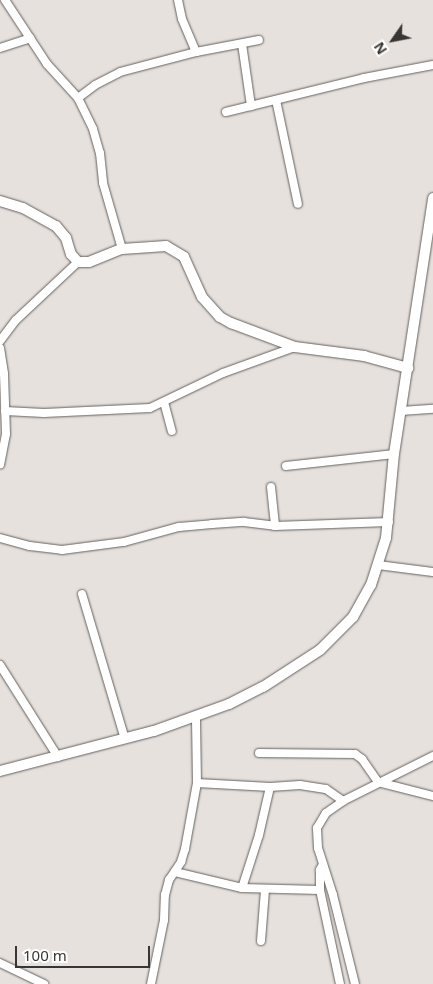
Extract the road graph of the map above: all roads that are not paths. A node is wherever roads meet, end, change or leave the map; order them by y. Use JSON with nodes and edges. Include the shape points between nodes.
{"nodes":[{"id":1,"x":5,"y":0,"type":"edge"},
{"id":2,"x":178,"y":0,"type":"edge"},
{"id":3,"x":30,"y":38,"type":"junction"},
{"id":4,"x":259,"y":40,"type":"dead end"},
{"id":5,"x":242,"y":44,"type":"junction"},
{"id":6,"x":0,"y":48,"type":"edge"},
{"id":7,"x":196,"y":52,"type":"junction"},
{"id":8,"x":433,"y":65,"type":"edge"},
{"id":9,"x":78,"y":98,"type":"junction"},
{"id":10,"x":276,"y":100,"type":"junction"},
{"id":11,"x":251,"y":106,"type":"junction"},
{"id":12,"x":226,"y":112,"type":"dead end"},
{"id":13,"x":433,"y":198,"type":"edge"},
{"id":14,"x":0,"y":201,"type":"edge"},
{"id":15,"x":298,"y":204,"type":"dead end"},
{"id":16,"x":122,"y":249,"type":"junction"},
{"id":17,"x":428,"y":257,"type":"edge"},
{"id":18,"x":78,"y":262,"type":"junction"},
{"id":19,"x":0,"y":341,"type":"edge"},
{"id":20,"x":295,"y":347,"type":"junction"},
{"id":21,"x":0,"y":348,"type":"edge"},
{"id":22,"x":408,"y":368,"type":"junction"},
{"id":23,"x":164,"y":402,"type":"junction"},
{"id":24,"x":433,"y":409,"type":"edge"},
{"id":25,"x":5,"y":411,"type":"junction"},
{"id":26,"x":401,"y":411,"type":"junction"},
{"id":27,"x":172,"y":432,"type":"dead end"},
{"id":28,"x":394,"y":454,"type":"junction"},
{"id":29,"x":0,"y":464,"type":"edge"},
{"id":30,"x":286,"y":466,"type":"dead end"},
{"id":31,"x":271,"y":487,"type":"dead end"},
{"id":32,"x":389,"y":522,"type":"junction"},
{"id":33,"x":275,"y":526,"type":"junction"},
{"id":34,"x":0,"y":538,"type":"edge"},
{"id":35,"x":378,"y":565,"type":"junction"},
{"id":36,"x":433,"y":572,"type":"edge"},
{"id":37,"x":82,"y":594,"type":"dead end"},
{"id":38,"x":0,"y":665,"type":"edge"},
{"id":39,"x":196,"y":717,"type":"junction"},
{"id":40,"x":125,"y":739,"type":"junction"},
{"id":41,"x":259,"y":753,"type":"dead end"},
{"id":42,"x":433,"y":756,"type":"edge"},
{"id":43,"x":58,"y":757,"type":"junction"},
{"id":44,"x":0,"y":771,"type":"edge"},
{"id":45,"x":378,"y":782,"type":"junction"},
{"id":46,"x":197,"y":783,"type":"junction"},
{"id":47,"x":270,"y":787,"type":"junction"},
{"id":48,"x":433,"y":796,"type":"edge"},
{"id":49,"x":343,"y":801,"type":"junction"},
{"id":50,"x":323,"y":864,"type":"junction"},
{"id":51,"x":174,"y":872,"type":"junction"},
{"id":52,"x":242,"y":888,"type":"junction"},
{"id":53,"x":265,"y":890,"type":"junction"},
{"id":54,"x":320,"y":890,"type":"junction"},
{"id":55,"x":261,"y":941,"type":"dead end"},
{"id":56,"x":0,"y":963,"type":"edge"},
{"id":57,"x":44,"y":984,"type":"edge"},
{"id":58,"x":152,"y":984,"type":"edge"},
{"id":59,"x":340,"y":984,"type":"edge"},
{"id":60,"x":355,"y":984,"type":"edge"}],
"edges":[{"from":1,"to":3,"type":"street"},
{"from":2,"to":7,"type":"street"},
{"from":3,"to":6,"type":"street"},
{"from":3,"to":9,"type":"street","via":[[47,64]]},
{"from":4,"to":5,"type":"street"},
{"from":5,"to":7,"type":"street"},
{"from":5,"to":11,"type":"street"},
{"from":7,"to":9,"type":"street","via":[[120,72]]},
{"from":8,"to":10,"type":"street"},
{"from":9,"to":16,"type":"street","via":[[100,153],[103,183]]},
{"from":10,"to":11,"type":"street"},
{"from":10,"to":15,"type":"street"},
{"from":11,"to":12,"type":"street"},
{"from":13,"to":17,"type":"street"},
{"from":14,"to":18,"type":"street","via":[[22,208],[56,226]]},
{"from":16,"to":18,"type":"street","via":[[89,262]]},
{"from":16,"to":20,"type":"street","via":[[166,246],[174,249],[187,263],[202,297],[220,316]]},
{"from":17,"to":22,"type":"street"},
{"from":18,"to":19,"type":"street","via":[[16,320]]},
{"from":20,"to":22,"type":"street","via":[[364,356]]},
{"from":20,"to":23,"type":"street","via":[[223,373]]},
{"from":21,"to":25,"type":"street"},
{"from":22,"to":26,"type":"street"},
{"from":23,"to":25,"type":"street","via":[[139,410]]},
{"from":23,"to":27,"type":"street"},
{"from":24,"to":26,"type":"street"},
{"from":25,"to":29,"type":"street","via":[[5,444]]},
{"from":26,"to":28,"type":"street"},
{"from":28,"to":30,"type":"street"},
{"from":28,"to":32,"type":"street"},
{"from":31,"to":33,"type":"street"},
{"from":32,"to":33,"type":"street"},
{"from":32,"to":35,"type":"street"},
{"from":33,"to":34,"type":"street","via":[[244,522],[179,527],[124,542],[62,550]]},
{"from":35,"to":36,"type":"street"},
{"from":35,"to":39,"type":"street","via":[[371,586],[353,617],[320,650],[263,687]]},
{"from":37,"to":40,"type":"street"},
{"from":38,"to":43,"type":"street"},
{"from":39,"to":40,"type":"street"},
{"from":39,"to":46,"type":"street"},
{"from":40,"to":43,"type":"street"},
{"from":41,"to":45,"type":"street","via":[[354,754],[362,759]]},
{"from":42,"to":45,"type":"street"},
{"from":43,"to":44,"type":"street"},
{"from":45,"to":48,"type":"street"},
{"from":45,"to":49,"type":"street"},
{"from":46,"to":47,"type":"street"},
{"from":46,"to":51,"type":"street","via":[[185,849]]},
{"from":47,"to":49,"type":"street","via":[[300,785],[326,789]]},
{"from":47,"to":52,"type":"street"},
{"from":49,"to":50,"type":"street","via":[[326,814],[318,828],[318,848]]},
{"from":50,"to":54,"type":"street"},
{"from":50,"to":60,"type":"street"},
{"from":51,"to":52,"type":"street"},
{"from":51,"to":58,"type":"street","via":[[165,896],[164,920]]},
{"from":52,"to":53,"type":"street"},
{"from":53,"to":54,"type":"street"},
{"from":53,"to":55,"type":"street"},
{"from":54,"to":59,"type":"street"},
{"from":56,"to":57,"type":"street"}]}
